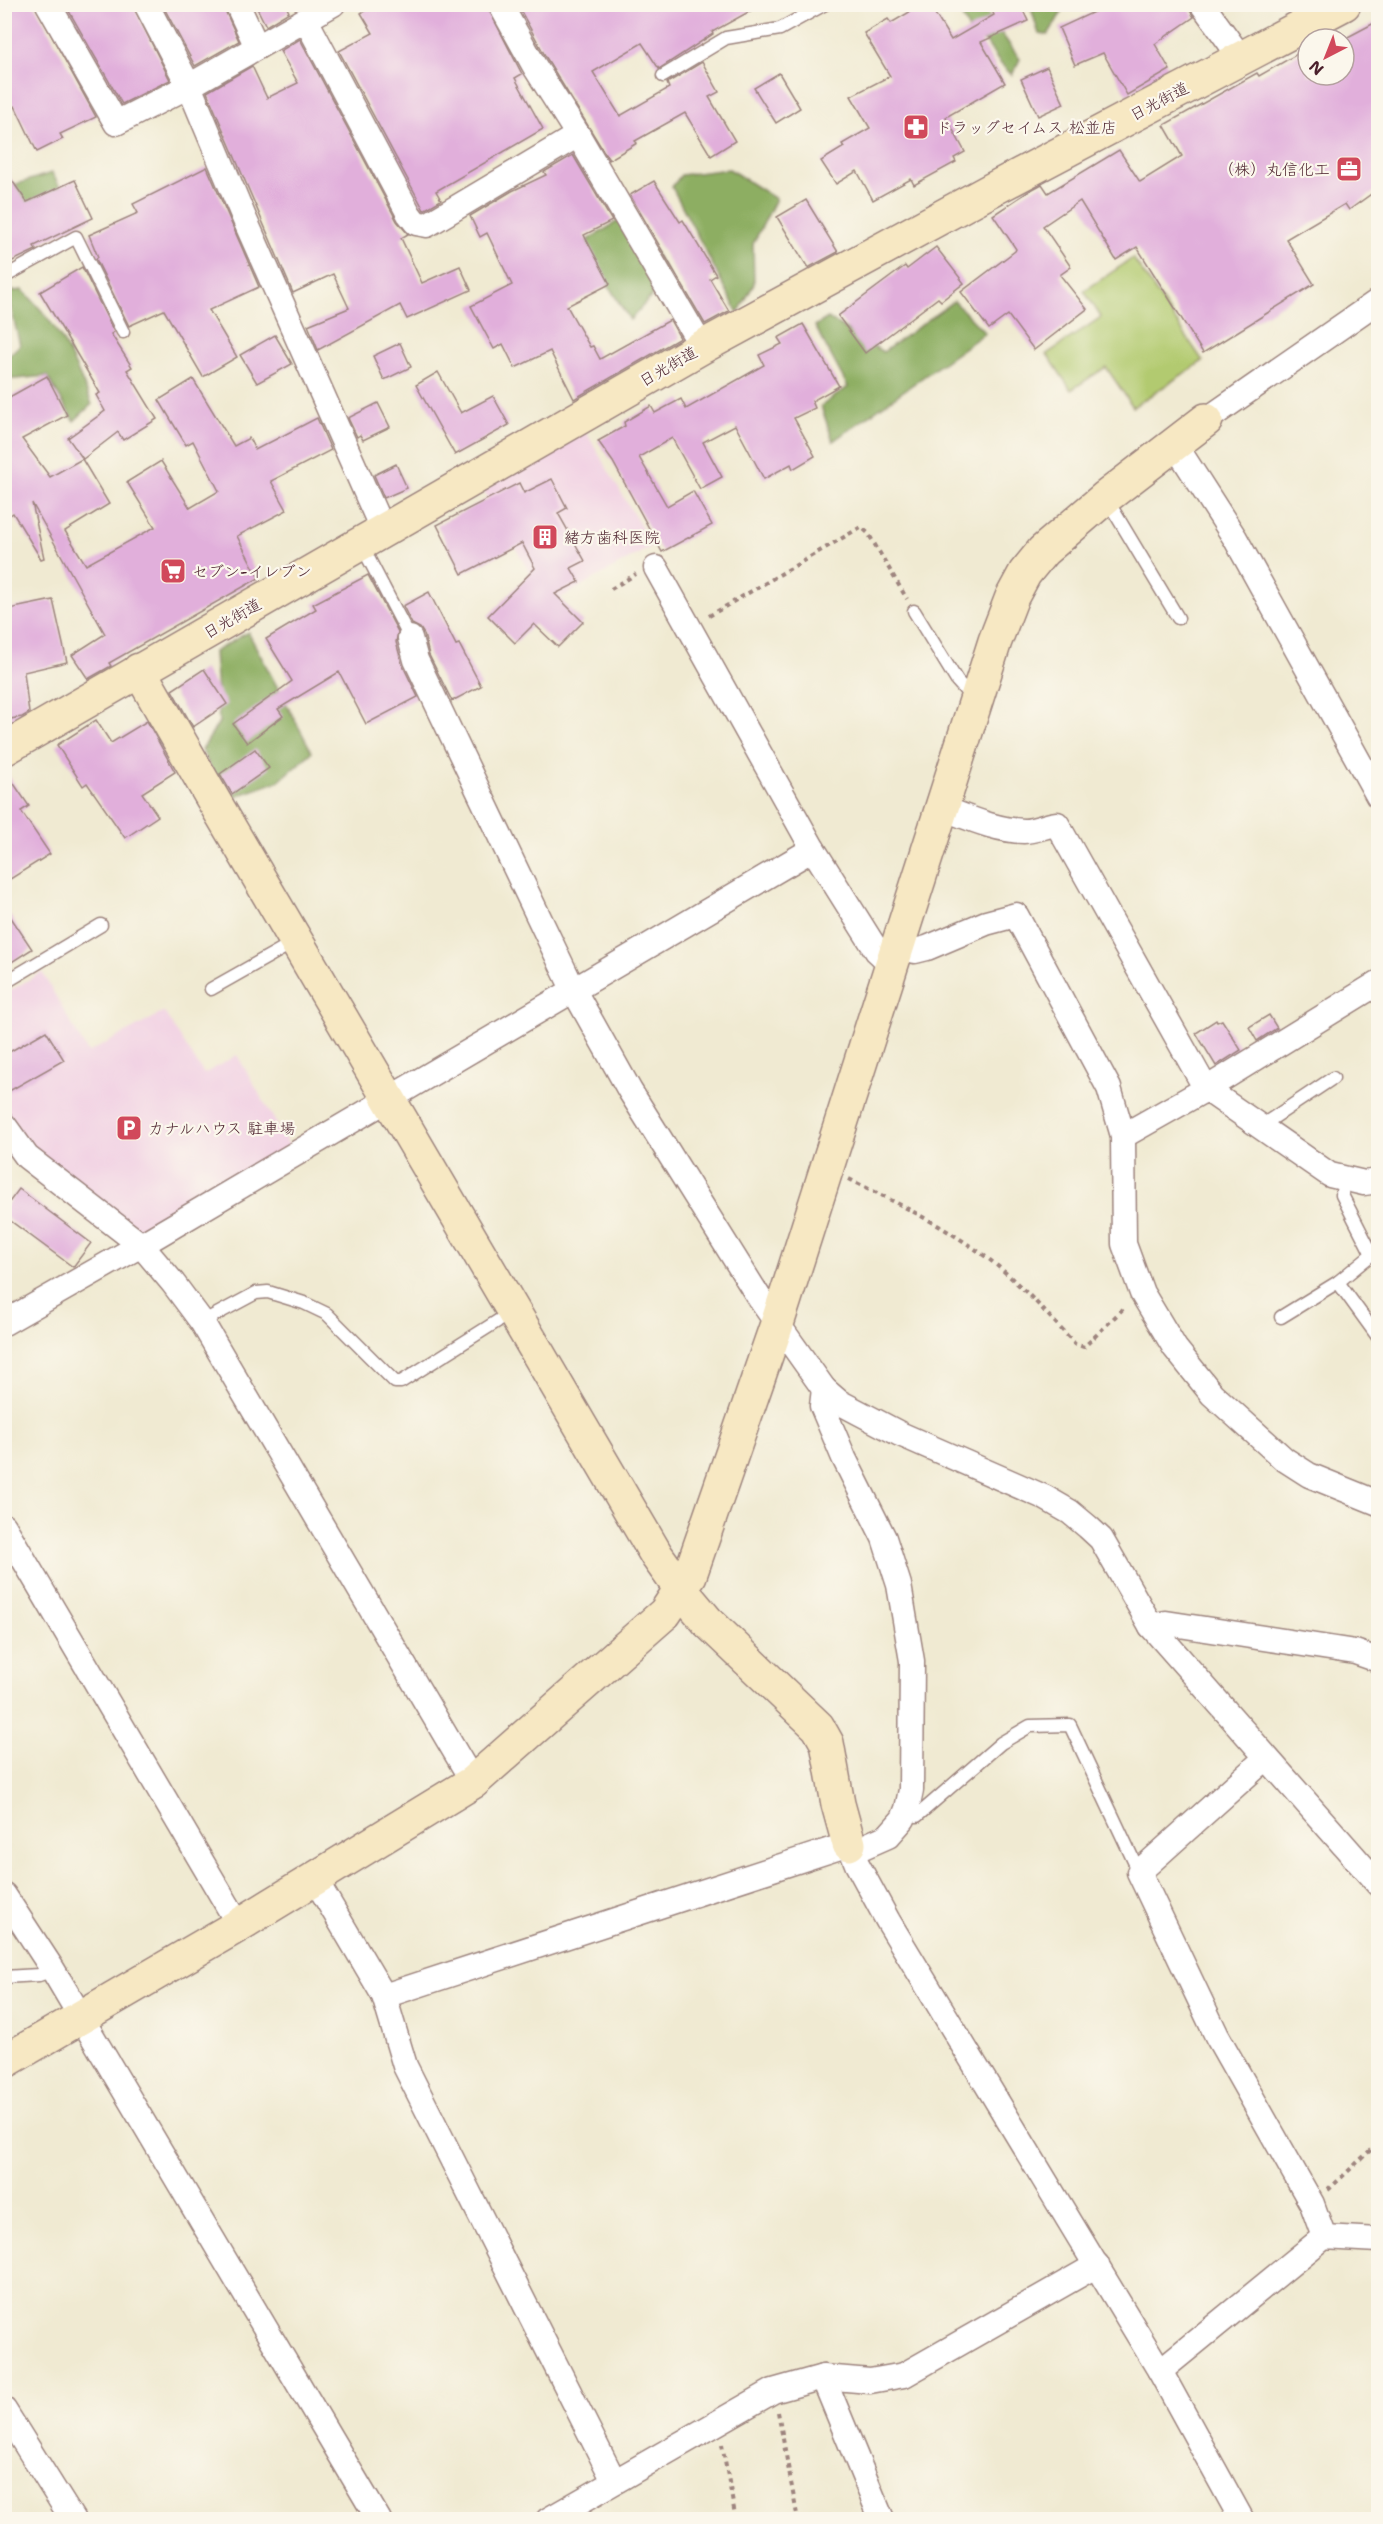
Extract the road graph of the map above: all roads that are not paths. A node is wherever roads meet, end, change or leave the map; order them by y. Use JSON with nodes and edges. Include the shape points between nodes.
{"nodes":[{"id":1,"x":48,"y":4,"type":"edge"},
{"id":2,"x":146,"y":4,"type":"edge"},
{"id":3,"x":237,"y":4,"type":"edge"},
{"id":4,"x":333,"y":4,"type":"edge"},
{"id":5,"x":500,"y":4,"type":"edge"},
{"id":6,"x":825,"y":4,"type":"edge"},
{"id":7,"x":1202,"y":4,"type":"edge"},
{"id":8,"x":1344,"y":4,"type":"edge"},
{"id":9,"x":306,"y":20,"type":"junction"},
{"id":10,"x":257,"y":47,"type":"junction"},
{"id":11,"x":1241,"y":58,"type":"junction"},
{"id":12,"x":663,"y":76,"type":"dead end"},
{"id":13,"x":189,"y":86,"type":"junction"},
{"id":14,"x":578,"y":135,"type":"junction"},
{"id":15,"x":4,"y":277,"type":"edge"},
{"id":16,"x":1378,"y":301,"type":"edge"},
{"id":17,"x":123,"y":332,"type":"dead end"},
{"id":18,"x":702,"y":347,"type":"junction"},
{"id":19,"x":1206,"y":420,"type":"joint"},
{"id":20,"x":1174,"y":443,"type":"junction"},
{"id":21,"x":1106,"y":497,"type":"junction"},
{"id":22,"x":372,"y":537,"type":"junction"},
{"id":23,"x":656,"y":568,"type":"dead end"},
{"id":24,"x":914,"y":611,"type":"road end"},
{"id":25,"x":1178,"y":618,"type":"dead end"},
{"id":26,"x":410,"y":638,"type":"joint"},
{"id":27,"x":140,"y":670,"type":"junction"},
{"id":28,"x":978,"y":694,"type":"junction"},
{"id":29,"x":4,"y":749,"type":"edge"},
{"id":30,"x":1378,"y":796,"type":"edge"},
{"id":31,"x":942,"y":808,"type":"junction"},
{"id":32,"x":813,"y":849,"type":"junction"},
{"id":33,"x":101,"y":926,"type":"dead end"},
{"id":34,"x":296,"y":941,"type":"junction"},
{"id":35,"x":895,"y":955,"type":"junction"},
{"id":36,"x":4,"y":983,"type":"edge"},
{"id":37,"x":1378,"y":983,"type":"edge"},
{"id":38,"x":211,"y":989,"type":"dead end"},
{"id":39,"x":573,"y":989,"type":"junction"},
{"id":40,"x":1333,"y":1078,"type":"dead end"},
{"id":41,"x":1206,"y":1089,"type":"junction"},
{"id":42,"x":389,"y":1100,"type":"junction"},
{"id":43,"x":4,"y":1125,"type":"edge"},
{"id":44,"x":1261,"y":1126,"type":"junction"},
{"id":45,"x":1123,"y":1136,"type":"junction"},
{"id":46,"x":1343,"y":1179,"type":"junction"},
{"id":47,"x":1378,"y":1181,"type":"edge"},
{"id":48,"x":141,"y":1245,"type":"junction"},
{"id":49,"x":1338,"y":1282,"type":"junction"},
{"id":50,"x":514,"y":1311,"type":"junction"},
{"id":51,"x":1281,"y":1317,"type":"dead end"},
{"id":52,"x":202,"y":1322,"type":"junction"},
{"id":53,"x":4,"y":1323,"type":"edge"},
{"id":54,"x":777,"y":1324,"type":"junction"},
{"id":55,"x":1378,"y":1338,"type":"edge"},
{"id":56,"x":824,"y":1389,"type":"junction"},
{"id":57,"x":1378,"y":1503,"type":"edge"},
{"id":58,"x":4,"y":1526,"type":"edge"},
{"id":59,"x":682,"y":1591,"type":"junction"},
{"id":60,"x":1151,"y":1626,"type":"junction"},
{"id":61,"x":1378,"y":1660,"type":"edge"},
{"id":62,"x":1266,"y":1758,"type":"junction"},
{"id":63,"x":473,"y":1782,"type":"junction"},
{"id":64,"x":910,"y":1818,"type":"junction"},
{"id":65,"x":849,"y":1844,"type":"junction"},
{"id":66,"x":1138,"y":1872,"type":"junction"},
{"id":67,"x":315,"y":1879,"type":"junction"},
{"id":68,"x":1378,"y":1884,"type":"edge"},
{"id":69,"x":4,"y":1895,"type":"edge"},
{"id":70,"x":239,"y":1925,"type":"junction"},
{"id":71,"x":53,"y":1970,"type":"junction"},
{"id":72,"x":4,"y":1977,"type":"edge"},
{"id":73,"x":384,"y":1996,"type":"junction"},
{"id":74,"x":80,"y":2017,"type":"junction"},
{"id":75,"x":4,"y":2062,"type":"edge"},
{"id":76,"x":1324,"y":2237,"type":"junction"},
{"id":77,"x":1378,"y":2240,"type":"edge"},
{"id":78,"x":1097,"y":2265,"type":"junction"},
{"id":79,"x":1160,"y":2371,"type":"junction"},
{"id":80,"x":823,"y":2377,"type":"junction"},
{"id":81,"x":4,"y":2410,"type":"edge"},
{"id":82,"x":614,"y":2481,"type":"junction"},
{"id":83,"x":73,"y":2520,"type":"edge"},
{"id":84,"x":379,"y":2520,"type":"edge"},
{"id":85,"x":548,"y":2520,"type":"edge"},
{"id":86,"x":882,"y":2520,"type":"edge"},
{"id":87,"x":1242,"y":2520,"type":"edge"}],
"edges":[{"from":1,"to":13,"type":"street","via":[[116,123]]},
{"from":2,"to":13,"type":"street"},
{"from":3,"to":10,"type":"street"},
{"from":4,"to":9,"type":"street"},
{"from":5,"to":14,"type":"street","via":[[534,67]]},
{"from":6,"to":12,"type":"lane","via":[[780,29],[726,38]]},
{"from":7,"to":11,"type":"street"},
{"from":8,"to":11,"type":"street","name":"日光街道"},
{"from":9,"to":10,"type":"street"},
{"from":9,"to":14,"type":"street","via":[[416,223],[427,225]]},
{"from":10,"to":13,"type":"street"},
{"from":11,"to":18,"type":"street","name":"日光街道"},
{"from":13,"to":22,"type":"street"},
{"from":14,"to":18,"type":"street"},
{"from":15,"to":17,"type":"lane","via":[[76,237]]},
{"from":16,"to":19,"type":"street"},
{"from":18,"to":22,"type":"street","name":"日光街道"},
{"from":19,"to":20,"type":"street"},
{"from":20,"to":21,"type":"street"},
{"from":20,"to":30,"type":"street","via":[[1235,538]]},
{"from":21,"to":25,"type":"lane"},
{"from":21,"to":28,"type":"street","via":[[1043,550],[1025,573],[1012,597]]},
{"from":22,"to":26,"type":"lane"},
{"from":22,"to":27,"type":"street","name":"日光街道"},
{"from":23,"to":32,"type":"street"},
{"from":24,"to":28,"type":"lane","via":[[957,681],[966,691]]},
{"from":26,"to":39,"type":"street","via":[[416,660]]},
{"from":27,"to":29,"type":"street","name":"日光街道"},
{"from":27,"to":34,"type":"street"},
{"from":28,"to":31,"type":"street"},
{"from":31,"to":35,"type":"street"},
{"from":31,"to":41,"type":"street","via":[[988,825],[1026,831],[1057,824]]},
{"from":32,"to":35,"type":"street","via":[[877,951]]},
{"from":32,"to":39,"type":"street"},
{"from":33,"to":36,"type":"lane"},
{"from":34,"to":38,"type":"lane"},
{"from":34,"to":42,"type":"street"},
{"from":35,"to":45,"type":"street","via":[[927,948],[1016,915],[1109,1088]]},
{"from":35,"to":54,"type":"street"},
{"from":37,"to":41,"type":"street"},
{"from":39,"to":42,"type":"street"},
{"from":39,"to":54,"type":"street","via":[[630,1091]]},
{"from":40,"to":44,"type":"lane"},
{"from":41,"to":44,"type":"street"},
{"from":41,"to":45,"type":"street"},
{"from":42,"to":48,"type":"street"},
{"from":42,"to":50,"type":"street"},
{"from":43,"to":48,"type":"street","via":[[27,1157]]},
{"from":44,"to":46,"type":"street","via":[[1330,1175]]},
{"from":45,"to":57,"type":"street","via":[[1125,1244],[1142,1293],[1175,1348],[1212,1394],[1284,1459],[1309,1475]]},
{"from":46,"to":47,"type":"street"},
{"from":46,"to":49,"type":"lane","via":[[1342,1196],[1372,1254]]},
{"from":48,"to":52,"type":"street"},
{"from":48,"to":53,"type":"street"},
{"from":49,"to":51,"type":"lane"},
{"from":49,"to":55,"type":"lane"},
{"from":50,"to":52,"type":"lane","via":[[401,1382],[395,1382],[327,1314],[268,1292],[256,1293]]},
{"from":50,"to":59,"type":"street","via":[[657,1556]]},
{"from":52,"to":63,"type":"street"},
{"from":54,"to":56,"type":"street"},
{"from":54,"to":59,"type":"street"},
{"from":56,"to":60,"type":"street","via":[[849,1408],[900,1434],[1070,1512],[1101,1539]]},
{"from":56,"to":64,"type":"street","via":[[822,1406],[884,1538],[907,1621],[912,1661]]},
{"from":58,"to":70,"type":"street"},
{"from":59,"to":63,"type":"street","via":[[665,1613]]},
{"from":59,"to":65,"type":"street","via":[[708,1622],[818,1727],[827,1743]]},
{"from":60,"to":61,"type":"street","via":[[1166,1623],[1355,1652]]},
{"from":60,"to":62,"type":"street"},
{"from":62,"to":66,"type":"street"},
{"from":62,"to":68,"type":"street"},
{"from":63,"to":67,"type":"street"},
{"from":64,"to":65,"type":"street","via":[[873,1844]]},
{"from":64,"to":66,"type":"lane","via":[[1001,1743],[1030,1726],[1070,1725]]},
{"from":65,"to":73,"type":"street"},
{"from":65,"to":78,"type":"street","via":[[888,1921]]},
{"from":66,"to":76,"type":"street","via":[[1217,2036],[1312,2204]]},
{"from":67,"to":70,"type":"street"},
{"from":67,"to":73,"type":"street"},
{"from":69,"to":71,"type":"street"},
{"from":70,"to":74,"type":"street"},
{"from":71,"to":72,"type":"lane"},
{"from":71,"to":74,"type":"street"},
{"from":73,"to":82,"type":"street","via":[[405,2066]]},
{"from":74,"to":75,"type":"street"},
{"from":74,"to":84,"type":"street"},
{"from":76,"to":77,"type":"street"},
{"from":76,"to":79,"type":"street"},
{"from":78,"to":79,"type":"street"},
{"from":78,"to":80,"type":"street","via":[[904,2375],[870,2380]]},
{"from":79,"to":87,"type":"street"},
{"from":80,"to":82,"type":"street","via":[[773,2391]]},
{"from":80,"to":86,"type":"street"},
{"from":81,"to":83,"type":"street"},
{"from":82,"to":85,"type":"street"}]}
